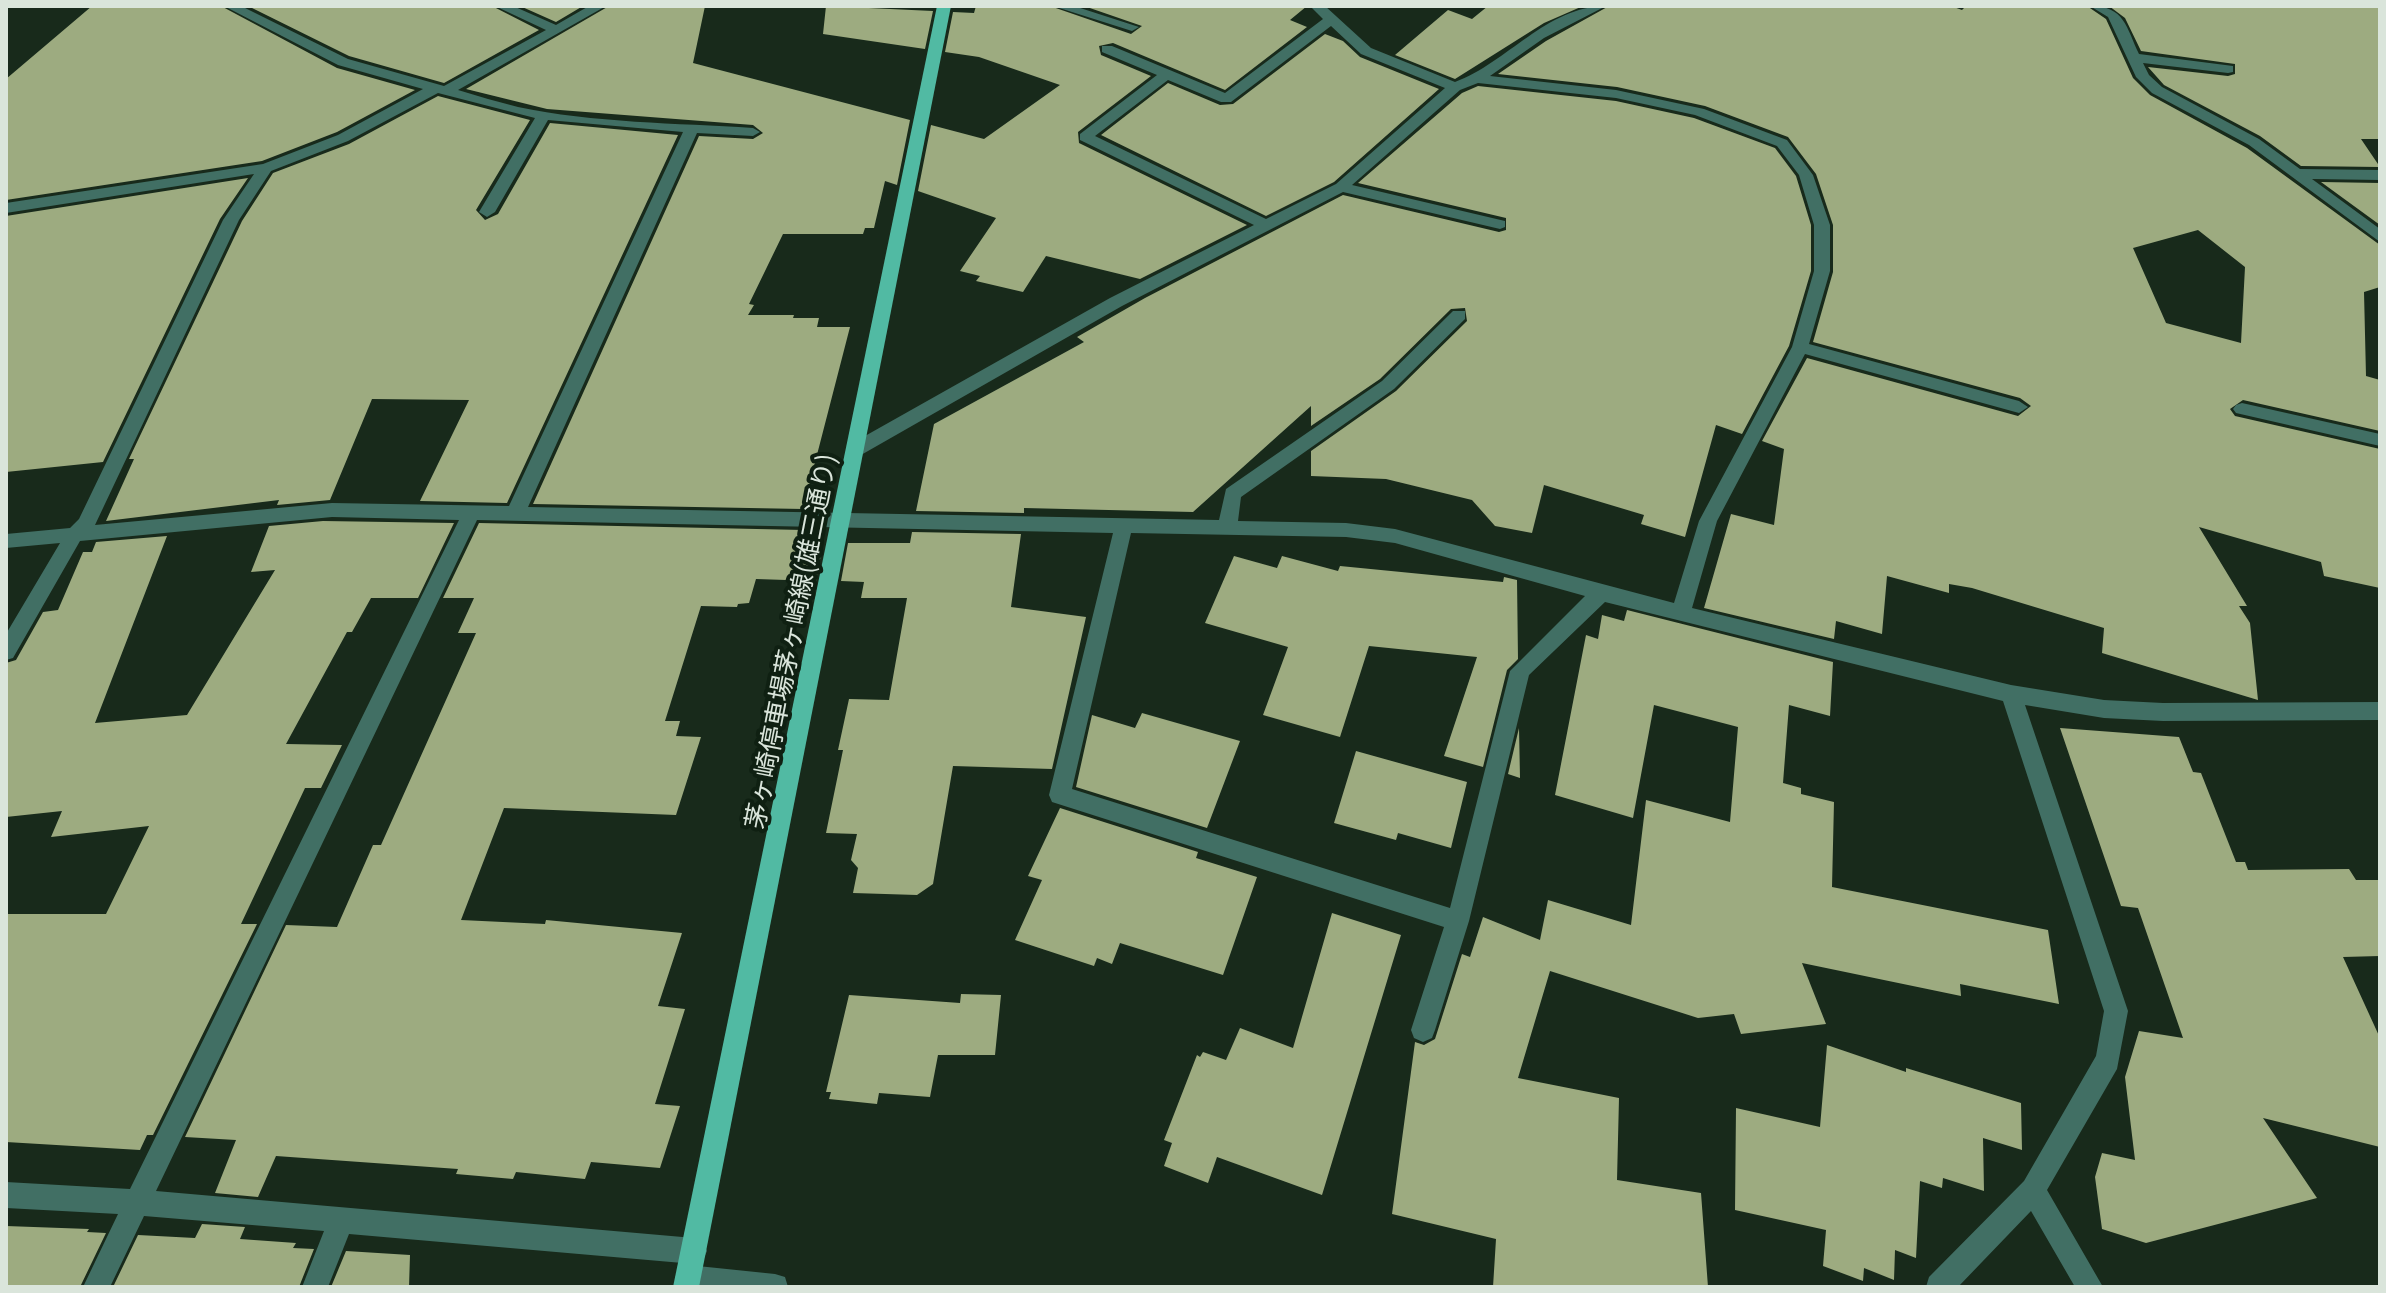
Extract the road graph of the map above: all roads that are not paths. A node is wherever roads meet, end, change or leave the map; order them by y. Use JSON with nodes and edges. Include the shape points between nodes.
{"nodes":[{"id":1,"x":231,"y":6,"type":"edge"},
{"id":2,"x":502,"y":6,"type":"edge"},
{"id":3,"x":599,"y":6,"type":"edge"},
{"id":4,"x":944,"y":6,"type":"edge"},
{"id":5,"x":1060,"y":6,"type":"edge"},
{"id":6,"x":1317,"y":6,"type":"edge"},
{"id":7,"x":1599,"y":6,"type":"edge"},
{"id":8,"x":2097,"y":6,"type":"edge"},
{"id":9,"x":1330,"y":20,"type":"junction"},
{"id":10,"x":1132,"y":27,"type":"dead end"},
{"id":11,"x":557,"y":30,"type":"junction"},
{"id":12,"x":1107,"y":49,"type":"dead end"},
{"id":13,"x":2135,"y":58,"type":"junction"},
{"id":14,"x":2228,"y":69,"type":"dead end"},
{"id":15,"x":1167,"y":74,"type":"junction"},
{"id":16,"x":1477,"y":79,"type":"junction"},
{"id":17,"x":1455,"y":87,"type":"junction"},
{"id":18,"x":439,"y":91,"type":"junction"},
{"id":19,"x":544,"y":115,"type":"junction"},
{"id":20,"x":693,"y":126,"type":"junction"},
{"id":21,"x":753,"y":132,"type":"dead end"},
{"id":22,"x":266,"y":168,"type":"junction"},
{"id":23,"x":2299,"y":174,"type":"junction"},
{"id":24,"x":2380,"y":175,"type":"edge"},
{"id":25,"x":1341,"y":187,"type":"junction"},
{"id":26,"x":6,"y":208,"type":"edge"},
{"id":27,"x":487,"y":212,"type":"dead end"},
{"id":28,"x":1500,"y":224,"type":"dead end"},
{"id":29,"x":1266,"y":225,"type":"junction"},
{"id":30,"x":2380,"y":237,"type":"edge"},
{"id":31,"x":1459,"y":315,"type":"dead end"},
{"id":32,"x":1800,"y":347,"type":"junction"},
{"id":33,"x":2019,"y":407,"type":"dead end"},
{"id":34,"x":2242,"y":409,"type":"dead end"},
{"id":35,"x":2380,"y":440,"type":"edge"},
{"id":36,"x":855,"y":450,"type":"junction"},
{"id":37,"x":472,"y":512,"type":"junction"},
{"id":38,"x":516,"y":512,"type":"junction"},
{"id":39,"x":841,"y":521,"type":"junction"},
{"id":40,"x":1124,"y":524,"type":"junction"},
{"id":41,"x":1228,"y":527,"type":"junction"},
{"id":42,"x":75,"y":534,"type":"junction"},
{"id":43,"x":6,"y":541,"type":"edge"},
{"id":44,"x":1601,"y":593,"type":"junction"},
{"id":45,"x":1682,"y":610,"type":"junction"},
{"id":46,"x":6,"y":652,"type":"edge"},
{"id":47,"x":2011,"y":694,"type":"junction"},
{"id":48,"x":2380,"y":711,"type":"edge"},
{"id":49,"x":1458,"y":921,"type":"junction"},
{"id":50,"x":1423,"y":1030,"type":"dead end"},
{"id":51,"x":2033,"y":1190,"type":"junction"},
{"id":52,"x":6,"y":1195,"type":"edge"},
{"id":53,"x":138,"y":1202,"type":"junction"},
{"id":54,"x":342,"y":1219,"type":"junction"},
{"id":55,"x":694,"y":1251,"type":"junction"},
{"id":56,"x":687,"y":1282,"type":"edge"},
{"id":57,"x":96,"y":1287,"type":"edge"},
{"id":58,"x":315,"y":1287,"type":"edge"},
{"id":59,"x":775,"y":1287,"type":"edge"},
{"id":60,"x":1939,"y":1287,"type":"edge"},
{"id":61,"x":2090,"y":1287,"type":"edge"}],
"edges":[{"from":1,"to":18,"type":"street","via":[[343,62]]},
{"from":2,"to":11,"type":"street"},
{"from":3,"to":11,"type":"street"},
{"from":4,"to":36,"type":"main road","name":"茅ヶ崎停車場茅ヶ崎線(雄三通り)"},
{"from":5,"to":10,"type":"street"},
{"from":6,"to":9,"type":"street"},
{"from":7,"to":16,"type":"street","via":[[1539,35]]},
{"from":8,"to":13,"type":"street","via":[[2114,15]]},
{"from":9,"to":15,"type":"street","via":[[1226,99]]},
{"from":9,"to":17,"type":"street","via":[[1366,51]]},
{"from":11,"to":18,"type":"street"},
{"from":12,"to":15,"type":"street"},
{"from":13,"to":14,"type":"street"},
{"from":13,"to":23,"type":"street","via":[[2143,77],[2157,90],[2254,142]]},
{"from":15,"to":29,"type":"street","via":[[1085,137]]},
{"from":16,"to":17,"type":"street"},
{"from":16,"to":32,"type":"street","via":[[1644,100],[1699,112],[1782,143],[1806,175],[1822,225],[1822,271]]},
{"from":17,"to":25,"type":"street"},
{"from":18,"to":19,"type":"street"},
{"from":18,"to":22,"type":"street"},
{"from":19,"to":20,"type":"street"},
{"from":19,"to":27,"type":"street"},
{"from":20,"to":21,"type":"street"},
{"from":20,"to":38,"type":"street"},
{"from":22,"to":26,"type":"street"},
{"from":22,"to":42,"type":"street","via":[[231,220],[86,524]]},
{"from":23,"to":24,"type":"street"},
{"from":23,"to":30,"type":"street"},
{"from":25,"to":28,"type":"street"},
{"from":25,"to":29,"type":"street"},
{"from":29,"to":36,"type":"street","via":[[1116,302]]},
{"from":31,"to":41,"type":"street","via":[[1388,385],[1232,494]]},
{"from":32,"to":33,"type":"street"},
{"from":32,"to":45,"type":"street","via":[[1708,521]]},
{"from":34,"to":35,"type":"street"},
{"from":36,"to":39,"type":"main road","name":"茅ヶ崎停車場茅ヶ崎線(雄三通り)"},
{"from":37,"to":38,"type":"street"},
{"from":37,"to":42,"type":"street","via":[[332,510]]},
{"from":37,"to":53,"type":"street"},
{"from":38,"to":39,"type":"street"},
{"from":39,"to":40,"type":"street"},
{"from":39,"to":55,"type":"main road","name":"茅ヶ崎停車場茅ヶ崎線(雄三通り)"},
{"from":40,"to":41,"type":"street"},
{"from":40,"to":49,"type":"street","via":[[1060,795]]},
{"from":41,"to":44,"type":"street","via":[[1395,536]]},
{"from":42,"to":43,"type":"street"},
{"from":42,"to":46,"type":"street"},
{"from":44,"to":45,"type":"street"},
{"from":44,"to":49,"type":"street","via":[[1520,671]]},
{"from":45,"to":47,"type":"street"},
{"from":47,"to":48,"type":"street","via":[[2163,712]]},
{"from":47,"to":51,"type":"street","via":[[2116,1011],[2108,1060]]},
{"from":49,"to":50,"type":"street"},
{"from":51,"to":60,"type":"street"},
{"from":51,"to":61,"type":"street"},
{"from":52,"to":53,"type":"street"},
{"from":53,"to":54,"type":"street"},
{"from":53,"to":57,"type":"street"},
{"from":54,"to":55,"type":"street"},
{"from":54,"to":58,"type":"street"},
{"from":55,"to":56,"type":"main road","name":"茅ヶ崎停車場茅ヶ崎線(雄三通り)"},
{"from":56,"to":59,"type":"street"}]}
